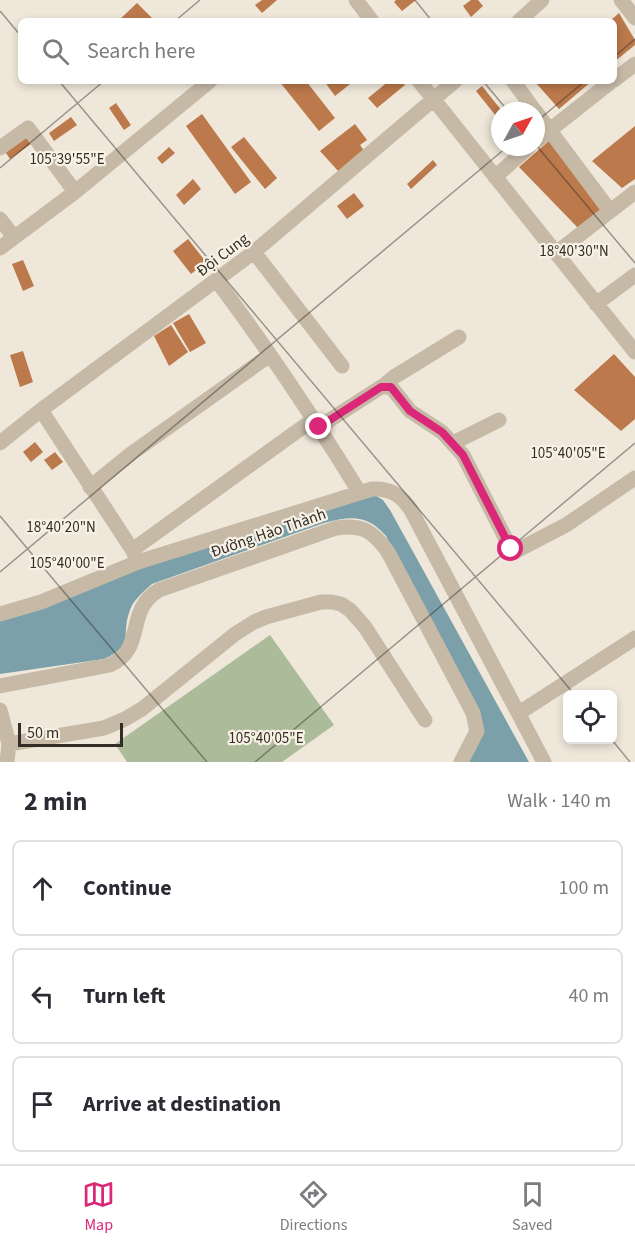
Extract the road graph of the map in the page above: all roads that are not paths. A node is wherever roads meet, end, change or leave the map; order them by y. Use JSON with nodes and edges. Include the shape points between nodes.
{"nodes":[{"id":1,"x":356,"y":0,"type":"edge"},
{"id":2,"x":542,"y":0,"type":"edge"},
{"id":3,"x":621,"y":0,"type":"edge"},
{"id":4,"x":370,"y":18,"type":"edge"},
{"id":5,"x":522,"y":18,"type":"edge"},
{"id":6,"x":635,"y":18,"type":"edge"},
{"id":7,"x":635,"y":64,"type":"edge"},
{"id":8,"x":617,"y":77,"type":"edge"},
{"id":9,"x":422,"y":84,"type":"edge"},
{"id":10,"x":452,"y":84,"type":"edge"},
{"id":11,"x":515,"y":84,"type":"edge"},
{"id":12,"x":608,"y":84,"type":"edge"},
{"id":13,"x":192,"y":87,"type":"edge"},
{"id":14,"x":435,"y":100,"type":"junction"},
{"id":15,"x":528,"y":102,"type":"edge"},
{"id":16,"x":545,"y":124,"type":"edge"},
{"id":17,"x":549,"y":129,"type":"junction"},
{"id":18,"x":545,"y":133,"type":"edge"},
{"id":19,"x":0,"y":148,"type":"edge"},
{"id":20,"x":519,"y":156,"type":"edge"},
{"id":21,"x":495,"y":177,"type":"junction"},
{"id":22,"x":75,"y":192,"type":"junction"},
{"id":23,"x":635,"y":192,"type":"edge"},
{"id":24,"x":610,"y":211,"type":"junction"},
{"id":25,"x":0,"y":219,"type":"edge"},
{"id":26,"x":14,"y":237,"type":"junction"},
{"id":27,"x":0,"y":248,"type":"edge"},
{"id":28,"x":254,"y":252,"type":"junction"},
{"id":29,"x":556,"y":253,"type":"junction"},
{"id":30,"x":635,"y":275,"type":"edge"},
{"id":31,"x":217,"y":281,"type":"junction"},
{"id":32,"x":597,"y":304,"type":"junction"},
{"id":33,"x":459,"y":337,"type":"dead end"},
{"id":34,"x":635,"y":352,"type":"edge"},
{"id":35,"x":270,"y":355,"type":"junction"},
{"id":36,"x":342,"y":366,"type":"dead end"},
{"id":37,"x":383,"y":386,"type":"junction"},
{"id":38,"x":41,"y":410,"type":"junction"},
{"id":39,"x":499,"y":420,"type":"dead end"},
{"id":40,"x":316,"y":423,"type":"junction"},
{"id":41,"x":0,"y":443,"type":"edge"},
{"id":42,"x":453,"y":443,"type":"junction"},
{"id":43,"x":635,"y":478,"type":"edge"},
{"id":44,"x":90,"y":487,"type":"junction"},
{"id":45,"x":360,"y":493,"type":"junction"},
{"id":46,"x":136,"y":557,"type":"junction"},
{"id":47,"x":0,"y":614,"type":"edge"},
{"id":48,"x":635,"y":638,"type":"edge"},
{"id":49,"x":0,"y":686,"type":"edge"},
{"id":50,"x":0,"y":710,"type":"edge"},
{"id":51,"x":519,"y":713,"type":"junction"},
{"id":52,"x":425,"y":720,"type":"dead end"},
{"id":53,"x":9,"y":744,"type":"junction"},
{"id":54,"x":7,"y":762,"type":"edge"},
{"id":55,"x":461,"y":762,"type":"edge"},
{"id":56,"x":544,"y":762,"type":"edge"}],
"edges":[{"from":1,"to":4,"type":"street"},
{"from":2,"to":5,"type":"street"},
{"from":3,"to":6,"type":"street"},
{"from":7,"to":8,"type":"street"},
{"from":9,"to":14,"type":"street"},
{"from":10,"to":14,"type":"street","name":"Đội Cung"},
{"from":11,"to":15,"type":"street"},
{"from":12,"to":17,"type":"street"},
{"from":13,"to":22,"type":"street"},
{"from":14,"to":21,"type":"street"},
{"from":14,"to":28,"type":"street","name":"Đội Cung"},
{"from":16,"to":17,"type":"street"},
{"from":17,"to":18,"type":"street"},
{"from":17,"to":24,"type":"street"},
{"from":19,"to":22,"type":"street","via":[[28,128]]},
{"from":20,"to":21,"type":"street"},
{"from":21,"to":29,"type":"street"},
{"from":22,"to":26,"type":"street"},
{"from":23,"to":24,"type":"street"},
{"from":24,"to":29,"type":"street"},
{"from":25,"to":26,"type":"street"},
{"from":26,"to":27,"type":"street"},
{"from":28,"to":31,"type":"street","name":"Đội Cung"},
{"from":28,"to":36,"type":"street"},
{"from":29,"to":32,"type":"street"},
{"from":30,"to":32,"type":"street"},
{"from":31,"to":35,"type":"street"},
{"from":31,"to":38,"type":"street","name":"Đội Cung"},
{"from":32,"to":34,"type":"street"},
{"from":33,"to":37,"type":"street"},
{"from":35,"to":40,"type":"street"},
{"from":35,"to":44,"type":"street"},
{"from":37,"to":40,"type":"street"},
{"from":37,"to":42,"type":"street","via":[[391,387],[410,411]]},
{"from":38,"to":41,"type":"street","name":"Đội Cung"},
{"from":38,"to":44,"type":"street"},
{"from":39,"to":42,"type":"street"},
{"from":40,"to":45,"type":"street"},
{"from":40,"to":46,"type":"street","via":[[135,548]]},
{"from":42,"to":43,"type":"street","via":[[468,463],[514,552],[566,525]]},
{"from":44,"to":46,"type":"street"},
{"from":45,"to":46,"type":"street"},
{"from":45,"to":51,"type":"street","via":[[388,490],[407,503]]},
{"from":46,"to":47,"type":"street","via":[[40,602]]},
{"from":48,"to":51,"type":"street"},
{"from":49,"to":55,"type":"street","name":"Đường Hào Thành","via":[[110,665],[129,649],[141,607],[159,590],[336,528],[358,527],[371,532],[388,552],[473,713],[477,731]]},
{"from":50,"to":53,"type":"street"},
{"from":51,"to":56,"type":"street"},
{"from":52,"to":53,"type":"street","via":[[358,618],[341,604],[321,602],[244,627],[142,709],[114,725]]},
{"from":53,"to":54,"type":"street"}]}
